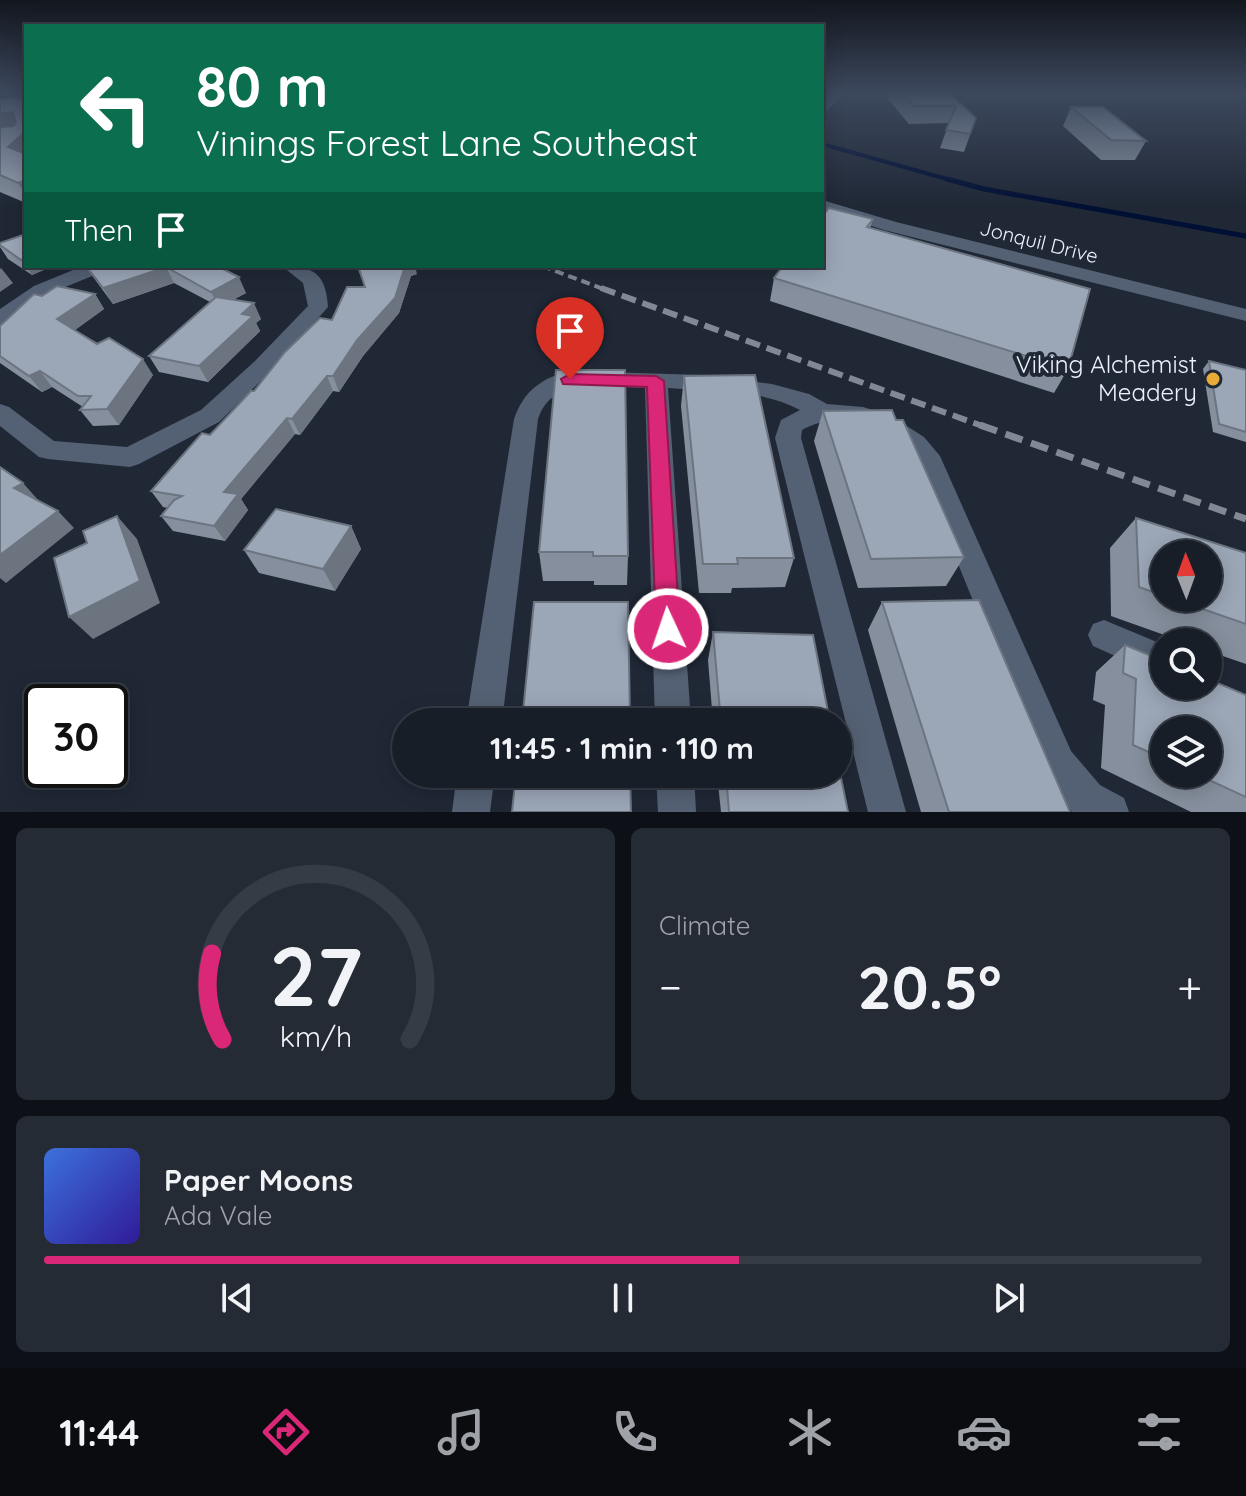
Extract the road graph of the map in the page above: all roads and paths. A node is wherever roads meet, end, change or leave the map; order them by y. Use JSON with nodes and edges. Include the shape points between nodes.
{"nodes":[{"id":1,"x":824,"y":206,"type":"edge"},
{"id":2,"x":95,"y":268,"type":"edge"},
{"id":3,"x":294,"y":268,"type":"edge"},
{"id":4,"x":1246,"y":315,"type":"edge"},
{"id":5,"x":0,"y":319,"type":"edge"},
{"id":6,"x":656,"y":381,"type":"junction"},
{"id":7,"x":823,"y":412,"type":"junction"},
{"id":8,"x":0,"y":413,"type":"edge"},
{"id":9,"x":1104,"y":635,"type":"dead end"},
{"id":10,"x":1150,"y":656,"type":"edge"},
{"id":11,"x":486,"y":708,"type":"edge"},
{"id":12,"x":672,"y":708,"type":"edge"},
{"id":13,"x":474,"y":788,"type":"edge"},
{"id":14,"x":676,"y":788,"type":"edge"},
{"id":15,"x":471,"y":812,"type":"edge"},
{"id":16,"x":677,"y":812,"type":"edge"},
{"id":17,"x":887,"y":812,"type":"edge"},
{"id":18,"x":1110,"y":812,"type":"edge"}],
"edges":[{"from":1,"to":4,"type":"street","name":"Jonquil Drive"},
{"from":2,"to":5,"type":"street","via":[[41,290]]},
{"from":3,"to":8,"type":"street","via":[[313,279],[318,307],[210,416],[130,457],[48,450]]},
{"from":6,"to":7,"type":"street","via":[[775,391]]},
{"from":6,"to":11,"type":"street","via":[[561,381],[529,406]]},
{"from":6,"to":12,"type":"street"},
{"from":7,"to":17,"type":"street","via":[[799,419],[790,426],[788,438]]},
{"from":7,"to":18,"type":"street","via":[[875,420],[915,440],[927,456],[1058,764],[1086,799]]},
{"from":9,"to":10,"type":"street"},
{"from":13,"to":15,"type":"street"},
{"from":14,"to":16,"type":"street"}]}
